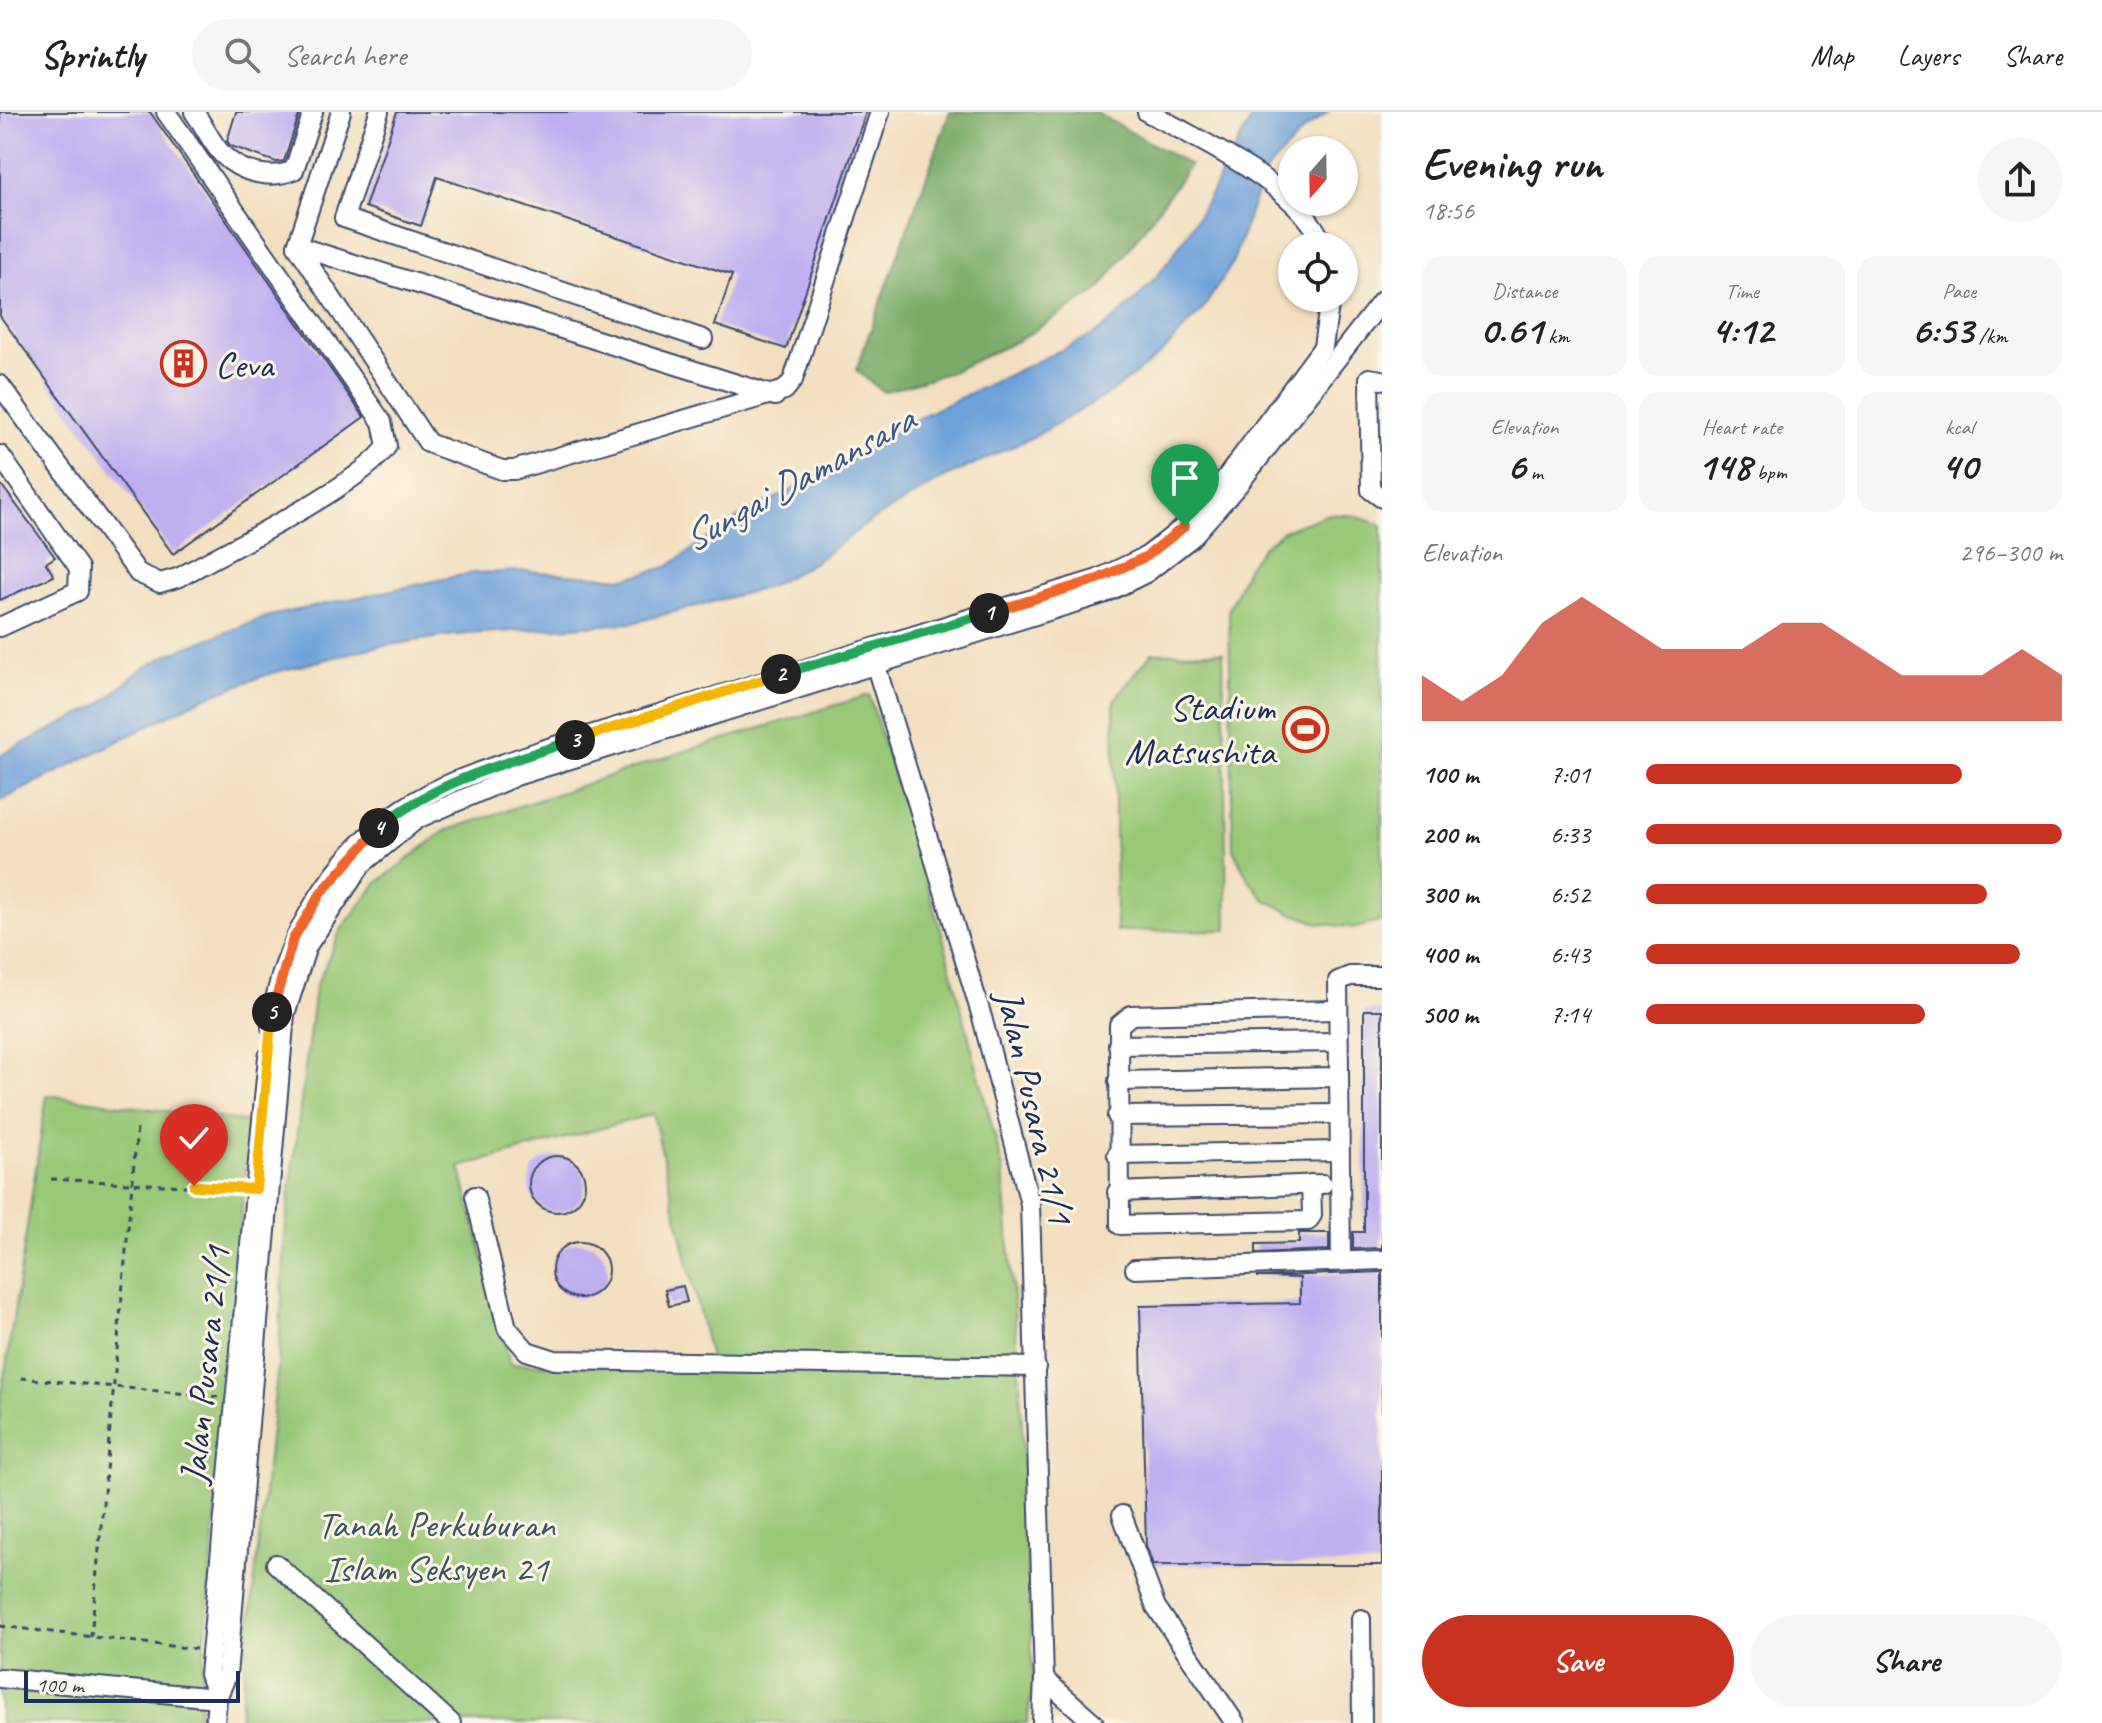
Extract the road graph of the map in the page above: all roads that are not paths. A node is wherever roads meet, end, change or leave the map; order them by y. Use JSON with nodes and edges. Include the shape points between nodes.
{"nodes":[{"id":1,"x":166,"y":112,"type":"edge"},
{"id":2,"x":313,"y":112,"type":"edge"},
{"id":3,"x":341,"y":112,"type":"edge"},
{"id":4,"x":379,"y":112,"type":"edge"},
{"id":5,"x":880,"y":112,"type":"edge"},
{"id":6,"x":1147,"y":112,"type":"edge"},
{"id":7,"x":197,"y":113,"type":"edge"},
{"id":8,"x":1313,"y":232,"type":"edge"},
{"id":9,"x":297,"y":246,"type":"junction"},
{"id":10,"x":1382,"y":301,"type":"edge"},
{"id":11,"x":1328,"y":312,"type":"edge"},
{"id":12,"x":703,"y":339,"type":"dead end"},
{"id":13,"x":1382,"y":380,"type":"edge"},
{"id":14,"x":0,"y":385,"type":"edge"},
{"id":15,"x":775,"y":396,"type":"junction"},
{"id":16,"x":1375,"y":423,"type":"edge"},
{"id":17,"x":0,"y":455,"type":"edge"},
{"id":18,"x":1376,"y":462,"type":"edge"},
{"id":19,"x":1382,"y":498,"type":"edge"},
{"id":20,"x":0,"y":627,"type":"edge"},
{"id":21,"x":872,"y":656,"type":"junction"},
{"id":22,"x":1382,"y":976,"type":"edge"},
{"id":23,"x":1336,"y":1010,"type":"junction"},
{"id":24,"x":1336,"y":1042,"type":"junction"},
{"id":25,"x":1118,"y":1045,"type":"junction"},
{"id":26,"x":1337,"y":1077,"type":"junction"},
{"id":27,"x":1118,"y":1081,"type":"junction"},
{"id":28,"x":1337,"y":1114,"type":"junction"},
{"id":29,"x":1117,"y":1116,"type":"junction"},
{"id":30,"x":1338,"y":1151,"type":"junction"},
{"id":31,"x":1117,"y":1155,"type":"junction"},
{"id":32,"x":1311,"y":1184,"type":"junction"},
{"id":33,"x":1338,"y":1184,"type":"junction"},
{"id":34,"x":1117,"y":1192,"type":"junction"},
{"id":35,"x":475,"y":1196,"type":"dead end"},
{"id":36,"x":1382,"y":1260,"type":"edge"},
{"id":37,"x":1341,"y":1261,"type":"junction"},
{"id":38,"x":1135,"y":1269,"type":"dead end"},
{"id":39,"x":1036,"y":1367,"type":"junction"},
{"id":40,"x":1122,"y":1515,"type":"dead end"},
{"id":41,"x":276,"y":1564,"type":"dead end"},
{"id":42,"x":1361,"y":1619,"type":"dead end"},
{"id":43,"x":0,"y":1678,"type":"edge"},
{"id":44,"x":1044,"y":1679,"type":"junction"},
{"id":45,"x":217,"y":1698,"type":"junction"},
{"id":46,"x":215,"y":1723,"type":"edge"},
{"id":47,"x":451,"y":1723,"type":"edge"},
{"id":48,"x":1042,"y":1723,"type":"edge"},
{"id":49,"x":1094,"y":1723,"type":"edge"},
{"id":50,"x":1235,"y":1723,"type":"edge"},
{"id":51,"x":1362,"y":1723,"type":"edge"}],
"edges":[{"from":1,"to":14,"type":"street","via":[[382,422],[387,446],[348,481],[180,577],[160,583],[138,573]]},
{"from":2,"to":7,"type":"street","via":[[294,170],[273,176],[252,172],[223,155]]},
{"from":3,"to":9,"type":"street"},
{"from":4,"to":12,"type":"street","via":[[344,218]]},
{"from":5,"to":15,"type":"street","via":[[793,380]]},
{"from":6,"to":8,"type":"street","via":[[1285,196]]},
{"from":9,"to":15,"type":"street"},
{"from":9,"to":15,"type":"street","via":[[428,443],[502,470],[528,469]]},
{"from":10,"to":21,"type":"street","name":"Jalan Pusara 21/1","via":[[1228,496],[1191,538],[1146,573],[1103,594]]},
{"from":11,"to":21,"type":"street","name":"Jalan Pusara 21/1","via":[[1323,347],[1219,487],[1185,526],[1147,556],[1098,579]]},
{"from":13,"to":16,"type":"street","via":[[1369,378]]},
{"from":16,"to":18,"type":"street"},
{"from":17,"to":20,"type":"street","via":[[79,568],[78,591]]},
{"from":18,"to":19,"type":"street","via":[[1371,490]]},
{"from":21,"to":39,"type":"street","name":"Jalan Pusara 21/1","via":[[982,1017],[1030,1204]]},
{"from":21,"to":45,"type":"street","name":"Jalan Pusara 21/1","via":[[516,776],[417,819],[362,864],[307,946],[285,1014],[227,1675]]},
{"from":21,"to":45,"type":"street","name":"Jalan Pusara 21/1","via":[[693,701],[457,781],[403,808],[367,838],[321,893],[293,939],[272,1012],[209,1674]]},
{"from":22,"to":23,"type":"street","via":[[1338,981]]},
{"from":23,"to":24,"type":"street"},
{"from":23,"to":25,"type":"street","via":[[1131,1015],[1119,1025]]},
{"from":24,"to":25,"type":"street"},
{"from":24,"to":26,"type":"street"},
{"from":25,"to":27,"type":"street"},
{"from":26,"to":27,"type":"street"},
{"from":26,"to":28,"type":"street"},
{"from":27,"to":29,"type":"street"},
{"from":28,"to":29,"type":"street"},
{"from":28,"to":30,"type":"street"},
{"from":29,"to":31,"type":"street"},
{"from":30,"to":31,"type":"street"},
{"from":30,"to":33,"type":"street"},
{"from":31,"to":34,"type":"street"},
{"from":32,"to":33,"type":"street"},
{"from":32,"to":34,"type":"street"},
{"from":32,"to":34,"type":"street","via":[[1308,1221],[1120,1225]]},
{"from":33,"to":37,"type":"street"},
{"from":35,"to":39,"type":"street","via":[[507,1328],[527,1351],[555,1360]]},
{"from":36,"to":37,"type":"street"},
{"from":37,"to":38,"type":"street"},
{"from":39,"to":44,"type":"street","name":"Jalan Pusara 21/1"},
{"from":40,"to":50,"type":"street","via":[[1156,1607]]},
{"from":41,"to":47,"type":"street"},
{"from":42,"to":51,"type":"street"},
{"from":43,"to":45,"type":"street"},
{"from":44,"to":48,"type":"street","name":"Jalan Pusara 21/1"},
{"from":44,"to":49,"type":"street"},
{"from":45,"to":46,"type":"street","name":"Jalan Pusara 21/1"}]}
